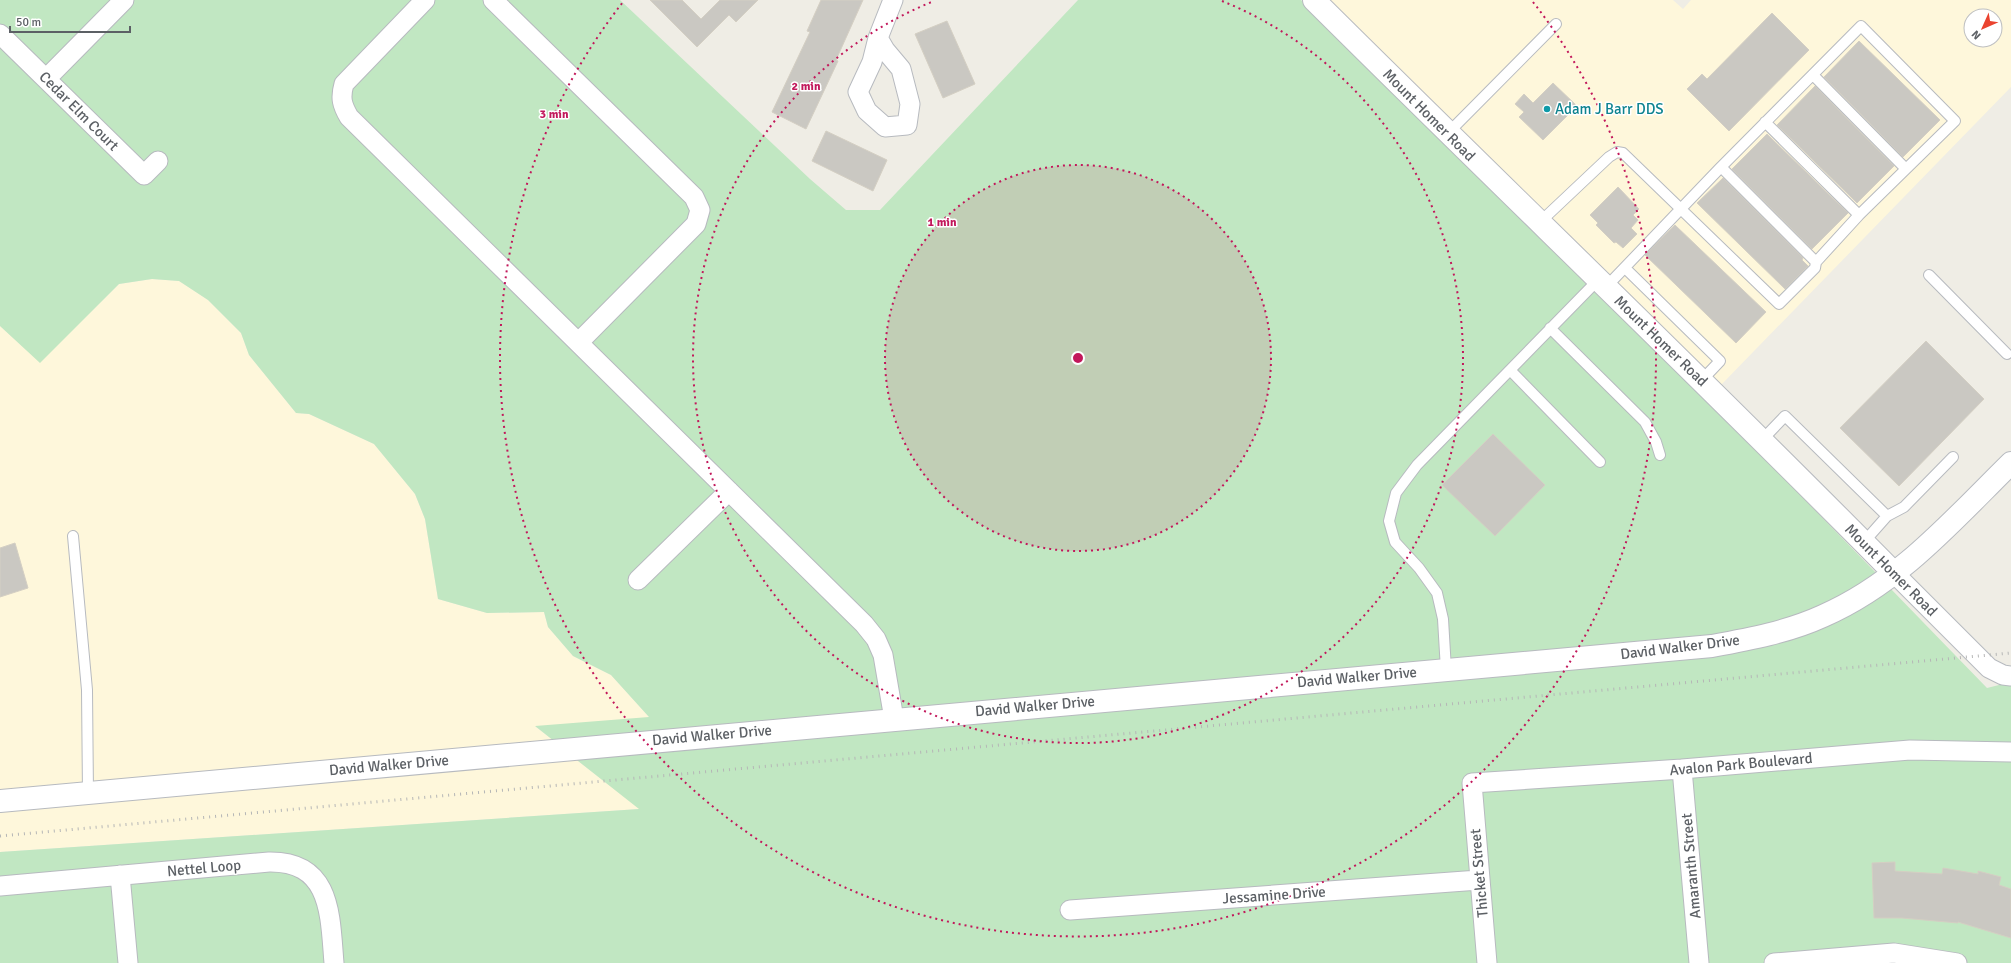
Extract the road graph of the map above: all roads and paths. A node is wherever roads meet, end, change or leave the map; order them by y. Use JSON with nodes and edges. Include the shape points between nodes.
{"nodes":[{"id":1,"x":124,"y":0,"type":"edge"},
{"id":2,"x":425,"y":0,"type":"edge"},
{"id":3,"x":493,"y":0,"type":"edge"},
{"id":4,"x":893,"y":0,"type":"edge"},
{"id":5,"x":1323,"y":3,"type":"edge"},
{"id":6,"x":1556,"y":24,"type":"dead end"},
{"id":7,"x":0,"y":34,"type":"edge"},
{"id":8,"x":878,"y":38,"type":"dead end"},
{"id":9,"x":1813,"y":75,"type":"junction"},
{"id":10,"x":46,"y":79,"type":"junction"},
{"id":11,"x":1765,"y":122,"type":"junction"},
{"id":12,"x":1448,"y":133,"type":"junction"},
{"id":13,"x":158,"y":161,"type":"dead end"},
{"id":14,"x":1721,"y":167,"type":"junction"},
{"id":15,"x":1906,"y":169,"type":"junction"},
{"id":16,"x":1680,"y":209,"type":"junction"},
{"id":17,"x":1859,"y":215,"type":"junction"},
{"id":18,"x":1539,"y":223,"type":"junction"},
{"id":19,"x":1816,"y":262,"type":"junction"},
{"id":20,"x":1625,"y":268,"type":"junction"},
{"id":21,"x":1929,"y":275,"type":"dead end"},
{"id":22,"x":1602,"y":284,"type":"junction"},
{"id":23,"x":1550,"y":328,"type":"junction"},
{"id":24,"x":579,"y":342,"type":"junction"},
{"id":25,"x":2007,"y":354,"type":"dead end"},
{"id":26,"x":1510,"y":370,"type":"junction"},
{"id":27,"x":1702,"y":380,"type":"junction"},
{"id":28,"x":1762,"y":440,"type":"junction"},
{"id":29,"x":1660,"y":455,"type":"dead end"},
{"id":30,"x":1953,"y":457,"type":"dead end"},
{"id":31,"x":1600,"y":462,"type":"dead end"},
{"id":32,"x":2009,"y":470,"type":"edge"},
{"id":33,"x":729,"y":491,"type":"junction"},
{"id":34,"x":1887,"y":516,"type":"junction"},
{"id":35,"x":73,"y":536,"type":"dead end"},
{"id":36,"x":1864,"y":542,"type":"junction"},
{"id":37,"x":1895,"y":574,"type":"junction"},
{"id":38,"x":638,"y":580,"type":"dead end"},
{"id":39,"x":1446,"y":670,"type":"junction"},
{"id":40,"x":2011,"y":676,"type":"edge"},
{"id":41,"x":894,"y":719,"type":"junction"},
{"id":42,"x":2011,"y":752,"type":"edge"},
{"id":43,"x":1682,"y":769,"type":"junction"},
{"id":44,"x":1472,"y":783,"type":"joint"},
{"id":45,"x":88,"y":794,"type":"junction"},
{"id":46,"x":0,"y":801,"type":"edge"},
{"id":47,"x":120,"y":876,"type":"junction"},
{"id":48,"x":1478,"y":880,"type":"junction"},
{"id":49,"x":0,"y":886,"type":"edge"},
{"id":50,"x":1070,"y":910,"type":"dead end"},
{"id":51,"x":128,"y":963,"type":"edge"},
{"id":52,"x":334,"y":963,"type":"edge"},
{"id":53,"x":1487,"y":963,"type":"edge"},
{"id":54,"x":1699,"y":963,"type":"edge"},
{"id":55,"x":1774,"y":963,"type":"edge"},
{"id":56,"x":1957,"y":963,"type":"edge"}],
"edges":[{"from":1,"to":10,"type":"street"},
{"from":2,"to":24,"type":"street","via":[[344,84],[341,94],[342,105],[349,117]]},
{"from":3,"to":24,"type":"street","via":[[694,198],[700,210],[696,224]]},
{"from":4,"to":8,"type":"street"},
{"from":5,"to":12,"type":"street","name":"Mount Homer Road"},
{"from":6,"to":12,"type":"lane"},
{"from":7,"to":10,"type":"street","name":"Cedar Elm Court"},
{"from":9,"to":11,"type":"lane"},
{"from":9,"to":15,"type":"lane"},
{"from":9,"to":15,"type":"lane","via":[[1861,26],[1955,121]]},
{"from":10,"to":13,"type":"street","name":"Cedar Elm Court","via":[[144,175]]},
{"from":11,"to":14,"type":"lane"},
{"from":11,"to":17,"type":"lane"},
{"from":12,"to":18,"type":"street","name":"Mount Homer Road"},
{"from":14,"to":16,"type":"lane"},
{"from":14,"to":19,"type":"lane"},
{"from":15,"to":17,"type":"lane"},
{"from":16,"to":18,"type":"lane","via":[[1623,153],[1617,152]]},
{"from":16,"to":19,"type":"lane","via":[[1779,304],[1815,268]]},
{"from":16,"to":20,"type":"lane"},
{"from":17,"to":19,"type":"lane"},
{"from":18,"to":22,"type":"street","name":"Mount Homer Road"},
{"from":20,"to":22,"type":"lane"},
{"from":20,"to":27,"type":"lane","via":[[1720,361]]},
{"from":21,"to":25,"type":"lane"},
{"from":22,"to":23,"type":"lane"},
{"from":22,"to":27,"type":"street","name":"Mount Homer Road"},
{"from":23,"to":26,"type":"lane"},
{"from":23,"to":29,"type":"lane","via":[[1645,422]]},
{"from":24,"to":33,"type":"street"},
{"from":26,"to":31,"type":"lane"},
{"from":26,"to":39,"type":"lane","via":[[1417,465],[1396,493],[1389,521],[1394,542],[1419,568],[1437,592],[1443,619]]},
{"from":27,"to":28,"type":"street","name":"Mount Homer Road"},
{"from":28,"to":34,"type":"lane","via":[[1785,416]]},
{"from":28,"to":36,"type":"street","name":"Mount Homer Road"},
{"from":30,"to":34,"type":"lane","via":[[1904,507]]},
{"from":32,"to":37,"type":"street","name":"David Walker Drive"},
{"from":33,"to":38,"type":"street"},
{"from":33,"to":41,"type":"street","via":[[864,624],[876,639],[883,655]]},
{"from":34,"to":36,"type":"lane"},
{"from":35,"to":45,"type":"lane","via":[[87,690]]},
{"from":36,"to":37,"type":"street","name":"Mount Homer Road"},
{"from":37,"to":39,"type":"street","name":"David Walker Drive","via":[[1860,597],[1823,616],[1767,636],[1712,646]]},
{"from":37,"to":40,"type":"street","name":"Mount Homer Road","via":[[1989,668]]},
{"from":39,"to":41,"type":"street","name":"David Walker Drive"},
{"from":41,"to":45,"type":"street","name":"David Walker Drive"},
{"from":42,"to":43,"type":"street","name":"Avalon Park Boulevard","via":[[1910,750]]},
{"from":43,"to":44,"type":"street","name":"Avalon Park Boulevard"},
{"from":43,"to":54,"type":"street","name":"Amaranth Street"},
{"from":44,"to":48,"type":"street","name":"Thicket Street"},
{"from":45,"to":46,"type":"street","name":"David Walker Drive"},
{"from":47,"to":49,"type":"street","name":"Nettel Loop"},
{"from":47,"to":51,"type":"street"},
{"from":47,"to":52,"type":"street","name":"Nettel Loop","via":[[269,862],[295,865],[316,880],[325,895]]},
{"from":48,"to":50,"type":"street","name":"Jessamine Drive"},
{"from":48,"to":53,"type":"street","name":"Thicket Street"},
{"from":55,"to":56,"type":"street","via":[[1894,952]]}]}
